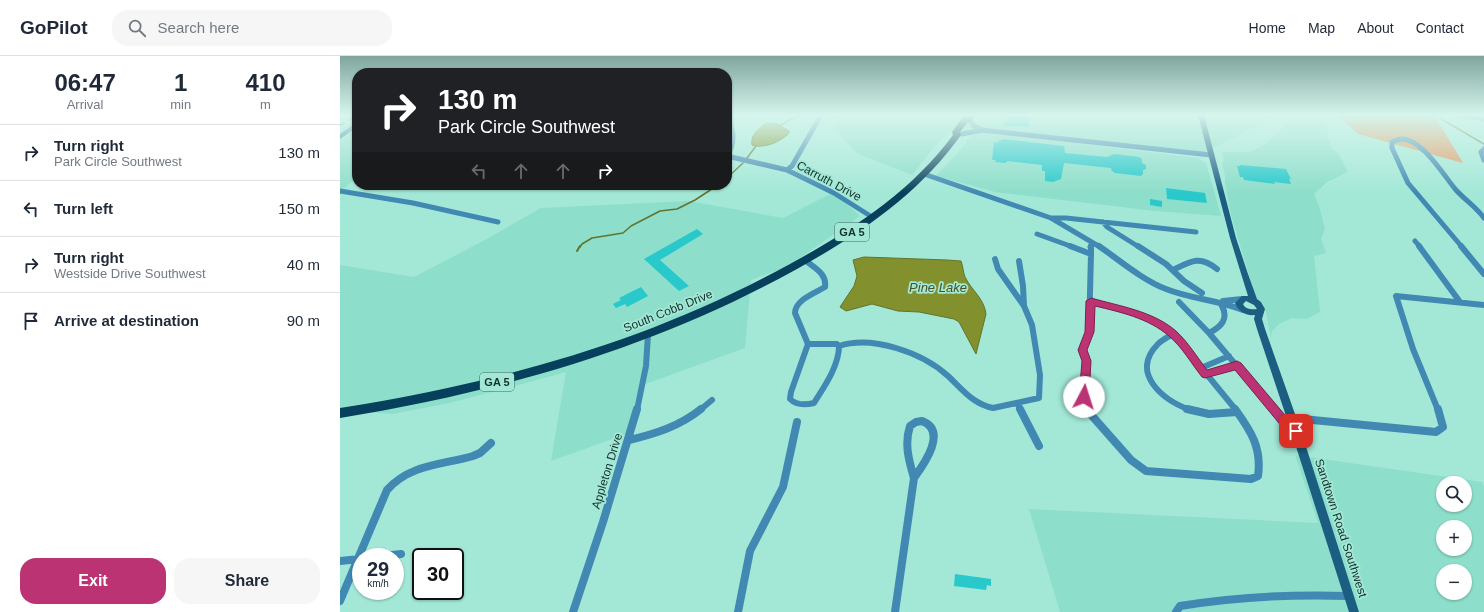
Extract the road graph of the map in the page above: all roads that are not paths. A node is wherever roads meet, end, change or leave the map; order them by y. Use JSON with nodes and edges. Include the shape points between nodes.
{"nodes":[{"id":1,"x":807,"y":141,"type":"edge"},
{"id":2,"x":954,"y":141,"type":"edge"},
{"id":3,"x":1082,"y":141,"type":"edge"},
{"id":4,"x":1207,"y":141,"type":"edge"},
{"id":5,"x":1393,"y":141,"type":"edge"},
{"id":6,"x":1408,"y":141,"type":"edge"},
{"id":7,"x":1484,"y":149,"type":"edge"},
{"id":8,"x":1210,"y":155,"type":"junction"},
{"id":9,"x":732,"y":157,"type":"edge"},
{"id":10,"x":1484,"y":160,"type":"edge"},
{"id":11,"x":787,"y":170,"type":"junction"},
{"id":12,"x":924,"y":174,"type":"junction"},
{"id":13,"x":340,"y":191,"type":"edge"},
{"id":14,"x":872,"y":217,"type":"junction"},
{"id":15,"x":1051,"y":218,"type":"junction"},
{"id":16,"x":1484,"y":218,"type":"edge"},
{"id":17,"x":498,"y":222,"type":"dead end"},
{"id":18,"x":1103,"y":222,"type":"junction"},
{"id":19,"x":1196,"y":232,"type":"dead end"},
{"id":20,"x":1037,"y":234,"type":"dead end"},
{"id":21,"x":1415,"y":241,"type":"dead end"},
{"id":22,"x":1093,"y":243,"type":"junction"},
{"id":23,"x":1091,"y":254,"type":"junction"},
{"id":24,"x":805,"y":260,"type":"junction"},
{"id":25,"x":995,"y":260,"type":"dead end"},
{"id":26,"x":1019,"y":261,"type":"dead end"},
{"id":27,"x":1217,"y":269,"type":"dead end"},
{"id":28,"x":1173,"y":270,"type":"junction"},
{"id":29,"x":1244,"y":274,"type":"junction"},
{"id":30,"x":1484,"y":274,"type":"edge"},
{"id":31,"x":1202,"y":293,"type":"dead end"},
{"id":32,"x":1244,"y":299,"type":"junction"},
{"id":33,"x":1091,"y":301,"type":"junction"},
{"id":34,"x":1212,"y":301,"type":"junction"},
{"id":35,"x":1254,"y":301,"type":"junction"},
{"id":36,"x":1179,"y":302,"type":"dead end"},
{"id":37,"x":1460,"y":302,"type":"junction"},
{"id":38,"x":1484,"y":305,"type":"edge"},
{"id":39,"x":1024,"y":306,"type":"junction"},
{"id":40,"x":1222,"y":306,"type":"dead end"},
{"id":41,"x":1245,"y":311,"type":"junction"},
{"id":42,"x":1258,"y":312,"type":"junction"},
{"id":43,"x":1209,"y":333,"type":"junction"},
{"id":44,"x":648,"y":334,"type":"junction"},
{"id":45,"x":1173,"y":334,"type":"junction"},
{"id":46,"x":1265,"y":338,"type":"junction"},
{"id":47,"x":808,"y":344,"type":"junction"},
{"id":48,"x":839,"y":346,"type":"junction"},
{"id":49,"x":1230,"y":356,"type":"junction"},
{"id":50,"x":1237,"y":365,"type":"junction"},
{"id":51,"x":1201,"y":368,"type":"junction"},
{"id":52,"x":1205,"y":374,"type":"junction"},
{"id":53,"x":712,"y":400,"type":"dead end"},
{"id":54,"x":1017,"y":403,"type":"junction"},
{"id":55,"x":1237,"y":412,"type":"junction"},
{"id":56,"x":340,"y":413,"type":"edge"},
{"id":57,"x":1292,"y":418,"type":"junction"},
{"id":58,"x":797,"y":422,"type":"dead end"},
{"id":59,"x":1296,"y":431,"type":"junction"},
{"id":60,"x":629,"y":440,"type":"junction"},
{"id":61,"x":491,"y":443,"type":"dead end"},
{"id":62,"x":1039,"y":446,"type":"dead end"},
{"id":63,"x":914,"y":478,"type":"junction"},
{"id":64,"x":363,"y":548,"type":"edge"},
{"id":65,"x":352,"y":560,"type":"edge"},
{"id":66,"x":340,"y":561,"type":"edge"},
{"id":67,"x":352,"y":574,"type":"edge"},
{"id":68,"x":1348,"y":596,"type":"junction"},
{"id":69,"x":340,"y":601,"type":"edge"},
{"id":70,"x":573,"y":612,"type":"edge"},
{"id":71,"x":738,"y":612,"type":"edge"},
{"id":72,"x":895,"y":612,"type":"edge"},
{"id":73,"x":1176,"y":612,"type":"edge"},
{"id":74,"x":1354,"y":612,"type":"edge"}],
"edges":[{"from":1,"to":11,"type":"street"},
{"from":2,"to":12,"type":"main road","name":"South Cobb Drive","number":"GA 5"},
{"from":3,"to":8,"type":"street"},
{"from":4,"to":8,"type":"street"},
{"from":5,"to":30,"type":"street","via":[[1392,148],[1396,161],[1408,184]]},
{"from":6,"to":16,"type":"street","via":[[1422,150]]},
{"from":7,"to":10,"type":"street","via":[[1481,154]]},
{"from":8,"to":29,"type":"street"},
{"from":9,"to":11,"type":"street","name":"Carruth Drive"},
{"from":11,"to":14,"type":"street","name":"Carruth Drive","via":[[834,193]]},
{"from":12,"to":14,"type":"main road","name":"South Cobb Drive","number":"GA 5"},
{"from":12,"to":15,"type":"street"},
{"from":13,"to":17,"type":"street","via":[[413,203]]},
{"from":14,"to":24,"type":"main road","name":"South Cobb Drive","number":"GA 5","via":[[840,240]]},
{"from":15,"to":18,"type":"street"},
{"from":15,"to":22,"type":"street"},
{"from":18,"to":19,"type":"street"},
{"from":18,"to":28,"type":"street"},
{"from":20,"to":23,"type":"street"},
{"from":21,"to":37,"type":"street"},
{"from":22,"to":23,"type":"street","via":[[1090,247]]},
{"from":22,"to":34,"type":"street","via":[[1158,286],[1184,296]]},
{"from":23,"to":33,"type":"street"},
{"from":24,"to":44,"type":"main road","name":"South Cobb Drive","number":"GA 5","via":[[721,304]]},
{"from":24,"to":47,"type":"street","via":[[825,276],[827,281],[825,287],[796,306],[795,313]]},
{"from":25,"to":39,"type":"street","via":[[998,269]]},
{"from":26,"to":39,"type":"street"},
{"from":27,"to":28,"type":"street","via":[[1208,261],[1200,259]]},
{"from":28,"to":31,"type":"street"},
{"from":29,"to":32,"type":"street"},
{"from":29,"to":35,"type":"street"},
{"from":32,"to":34,"type":"street"},
{"from":32,"to":35,"type":"street"},
{"from":32,"to":41,"type":"street","via":[[1239,303]]},
{"from":33,"to":45,"type":"street","via":[[1148,318]]},
{"from":33,"to":55,"type":"street","via":[[1089,332],[1083,350],[1087,361],[1084,397],[1086,409],[1140,468],[1153,473],[1240,479],[1258,476],[1260,470],[1253,437]]},
{"from":34,"to":41,"type":"street"},
{"from":35,"to":42,"type":"street","name":"Sandtown Road Southwest","via":[[1260,306]]},
{"from":36,"to":43,"type":"street"},
{"from":37,"to":38,"type":"street"},
{"from":37,"to":57,"type":"street","via":[[1396,296],[1413,349],[1440,415],[1443,427],[1436,432]]},
{"from":39,"to":54,"type":"street","via":[[1032,325],[1040,375],[1040,394],[1036,400]]},
{"from":40,"to":43,"type":"street","via":[[1225,314],[1224,323]]},
{"from":41,"to":42,"type":"street","via":[[1253,314]]},
{"from":41,"to":46,"type":"street","name":"Sandtown Road Southwest"},
{"from":42,"to":46,"type":"street","name":"Sandtown Road Southwest"},
{"from":43,"to":49,"type":"street"},
{"from":44,"to":56,"type":"main road","name":"South Cobb Drive","number":"GA 5","via":[[561,364],[501,381],[431,397]]},
{"from":44,"to":60,"type":"street","name":"Appleton Drive","via":[[639,402]]},
{"from":45,"to":51,"type":"street"},
{"from":45,"to":55,"type":"street","via":[[1155,347],[1149,358],[1148,374],[1154,388],[1173,404],[1190,410],[1209,414]]},
{"from":46,"to":57,"type":"street","name":"Sandtown Road Southwest"},
{"from":47,"to":48,"type":"street"},
{"from":47,"to":48,"type":"street","via":[[790,399],[806,405],[811,405],[817,398],[834,367],[840,351]]},
{"from":48,"to":54,"type":"street","via":[[868,344],[906,350],[931,362],[975,402],[993,408]]},
{"from":49,"to":50,"type":"street"},
{"from":49,"to":51,"type":"street"},
{"from":50,"to":52,"type":"street"},
{"from":50,"to":59,"type":"street","via":[[1286,424]]},
{"from":51,"to":52,"type":"street"},
{"from":52,"to":55,"type":"street"},
{"from":53,"to":60,"type":"street","via":[[673,426]]},
{"from":54,"to":62,"type":"street"},
{"from":57,"to":59,"type":"street","name":"Sandtown Road Southwest"},
{"from":58,"to":71,"type":"street","via":[[783,487],[748,556]]},
{"from":59,"to":68,"type":"street","name":"Sandtown Road Southwest"},
{"from":60,"to":70,"type":"street","name":"Appleton Drive","via":[[598,542]]},
{"from":61,"to":64,"type":"street","via":[[473,456],[402,475],[387,490]]},
{"from":63,"to":63,"type":"street","via":[[906,436],[910,426],[918,421],[931,426],[934,440],[928,457]]},
{"from":63,"to":72,"type":"street"},
{"from":65,"to":66,"type":"street"},
{"from":67,"to":69,"type":"street"},
{"from":68,"to":73,"type":"street","via":[[1293,594],[1180,606]]},
{"from":68,"to":74,"type":"street","name":"Sandtown Road Southwest"}]}
